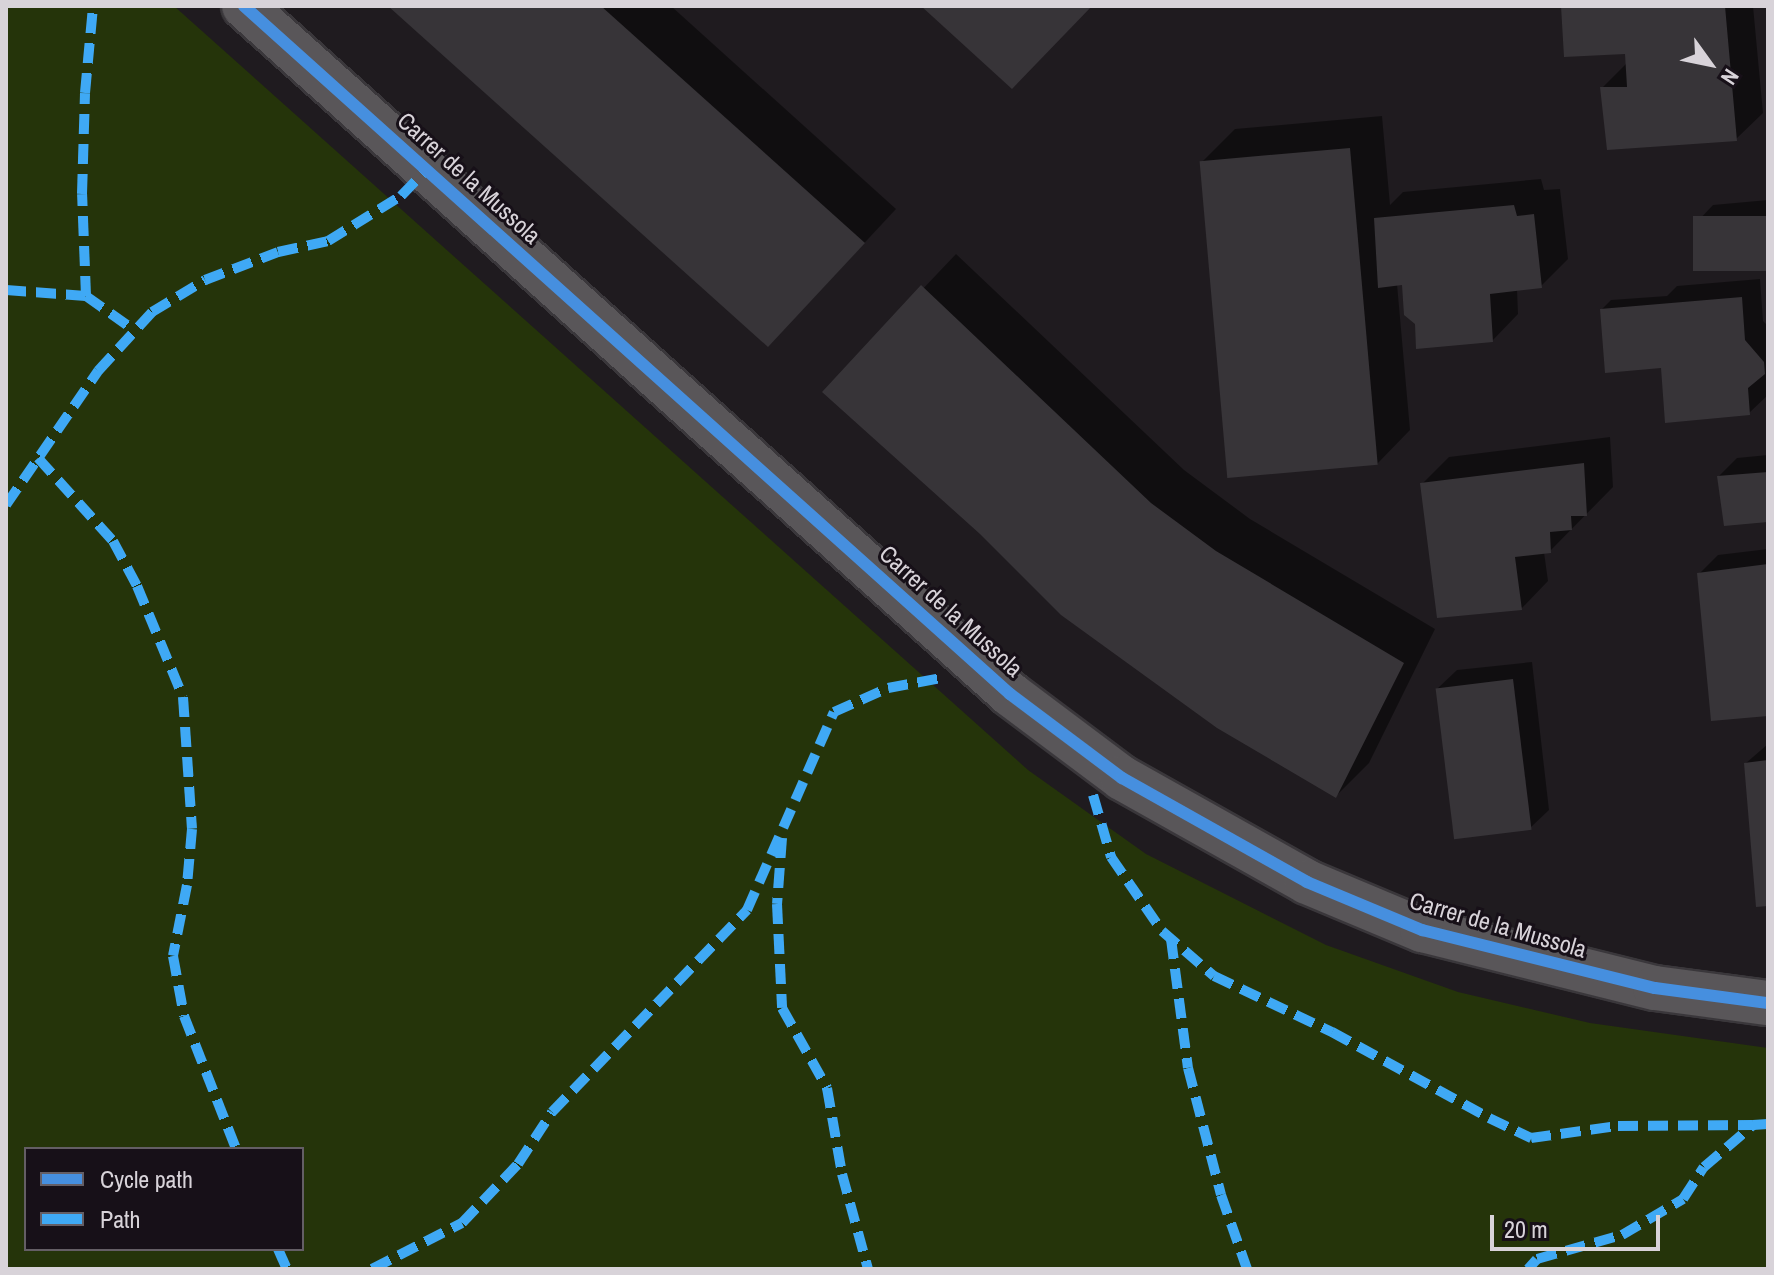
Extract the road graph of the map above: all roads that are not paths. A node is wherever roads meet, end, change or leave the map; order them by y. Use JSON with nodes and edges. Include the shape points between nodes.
{"nodes":[{"id":1,"x":244,"y":6,"type":"edge"},
{"id":2,"x":1768,"y":1003,"type":"edge"}],
"edges":[{"from":1,"to":2,"type":"street","name":"Carrer de la Mussola","via":[[1010,694],[1122,778],[1307,882],[1422,930],[1655,988]]}]}
